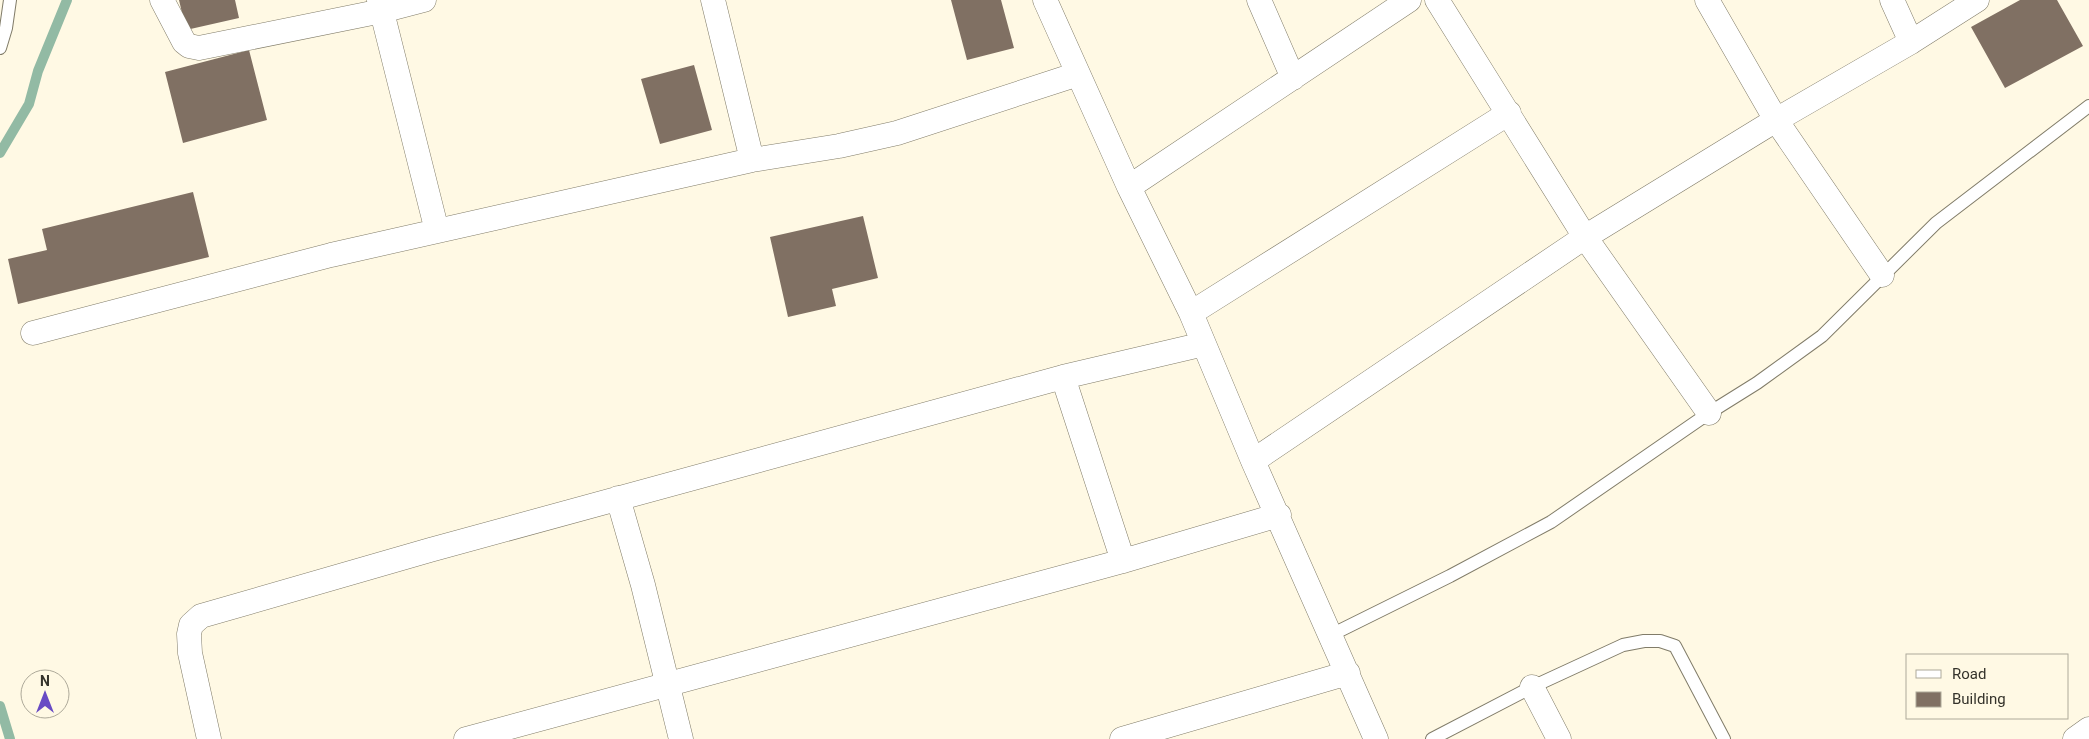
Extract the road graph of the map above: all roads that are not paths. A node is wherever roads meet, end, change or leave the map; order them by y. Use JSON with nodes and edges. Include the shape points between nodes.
{"nodes":[{"id":1,"x":10,"y":0,"type":"edge"},
{"id":2,"x":162,"y":0,"type":"edge"},
{"id":3,"x":424,"y":0,"type":"edge"},
{"id":4,"x":713,"y":0,"type":"edge"},
{"id":5,"x":1045,"y":0,"type":"edge"},
{"id":6,"x":1259,"y":0,"type":"edge"},
{"id":7,"x":1409,"y":0,"type":"edge"},
{"id":8,"x":1437,"y":0,"type":"edge"},
{"id":9,"x":1707,"y":0,"type":"edge"},
{"id":10,"x":1892,"y":0,"type":"edge"},
{"id":11,"x":1977,"y":0,"type":"edge"},
{"id":12,"x":380,"y":5,"type":"edge"},
{"id":13,"x":1911,"y":42,"type":"junction"},
{"id":14,"x":0,"y":48,"type":"edge"},
{"id":15,"x":1078,"y":74,"type":"junction"},
{"id":16,"x":1293,"y":78,"type":"junction"},
{"id":17,"x":2089,"y":106,"type":"edge"},
{"id":18,"x":1509,"y":113,"type":"junction"},
{"id":19,"x":1776,"y":120,"type":"junction"},
{"id":20,"x":752,"y":160,"type":"junction"},
{"id":21,"x":1130,"y":186,"type":"junction"},
{"id":22,"x":437,"y":231,"type":"junction"},
{"id":23,"x":1585,"y":237,"type":"junction"},
{"id":24,"x":1882,"y":275,"type":"junction"},
{"id":25,"x":1191,"y":313,"type":"junction"},
{"id":26,"x":33,"y":333,"type":"dead end"},
{"id":27,"x":1204,"y":344,"type":"junction"},
{"id":28,"x":1062,"y":377,"type":"junction"},
{"id":29,"x":1709,"y":413,"type":"junction"},
{"id":30,"x":1254,"y":461,"type":"junction"},
{"id":31,"x":618,"y":498,"type":"junction"},
{"id":32,"x":1279,"y":515,"type":"junction"},
{"id":33,"x":1123,"y":561,"type":"junction"},
{"id":34,"x":1331,"y":635,"type":"junction"},
{"id":35,"x":1348,"y":673,"type":"junction"},
{"id":36,"x":667,"y":685,"type":"junction"},
{"id":37,"x":1532,"y":687,"type":"junction"},
{"id":38,"x":2089,"y":729,"type":"edge"},
{"id":39,"x":209,"y":739,"type":"edge"},
{"id":40,"x":466,"y":739,"type":"edge"},
{"id":41,"x":681,"y":739,"type":"edge"},
{"id":42,"x":1122,"y":739,"type":"edge"},
{"id":43,"x":1376,"y":739,"type":"edge"},
{"id":44,"x":1432,"y":739,"type":"edge"},
{"id":45,"x":1560,"y":739,"type":"edge"},
{"id":46,"x":1724,"y":739,"type":"edge"},
{"id":47,"x":2075,"y":739,"type":"edge"}],
"edges":[{"from":1,"to":14,"type":"lane"},
{"from":2,"to":12,"type":"street","via":[[184,42],[199,48]]},
{"from":3,"to":12,"type":"street"},
{"from":4,"to":20,"type":"street"},
{"from":5,"to":15,"type":"street"},
{"from":6,"to":16,"type":"street"},
{"from":7,"to":16,"type":"street"},
{"from":8,"to":18,"type":"street"},
{"from":9,"to":19,"type":"street"},
{"from":10,"to":13,"type":"street"},
{"from":11,"to":13,"type":"street"},
{"from":12,"to":22,"type":"street"},
{"from":13,"to":19,"type":"street"},
{"from":15,"to":20,"type":"street","via":[[897,133]]},
{"from":15,"to":21,"type":"street"},
{"from":16,"to":21,"type":"street"},
{"from":17,"to":24,"type":"lane","via":[[1936,224]]},
{"from":18,"to":23,"type":"street"},
{"from":18,"to":25,"type":"street"},
{"from":19,"to":23,"type":"street"},
{"from":19,"to":24,"type":"street"},
{"from":20,"to":22,"type":"street"},
{"from":21,"to":25,"type":"street"},
{"from":22,"to":26,"type":"street","via":[[331,255]]},
{"from":23,"to":29,"type":"street"},
{"from":23,"to":30,"type":"street"},
{"from":24,"to":29,"type":"lane","via":[[1822,336],[1757,384]]},
{"from":25,"to":27,"type":"street"},
{"from":27,"to":28,"type":"street"},
{"from":27,"to":30,"type":"street"},
{"from":28,"to":31,"type":"street"},
{"from":28,"to":33,"type":"street"},
{"from":29,"to":34,"type":"lane","via":[[1551,522]]},
{"from":30,"to":32,"type":"street"},
{"from":31,"to":36,"type":"street"},
{"from":31,"to":39,"type":"street","via":[[201,616],[191,625],[190,653]]},
{"from":32,"to":33,"type":"street"},
{"from":32,"to":34,"type":"street"},
{"from":33,"to":36,"type":"street"},
{"from":34,"to":35,"type":"street"},
{"from":35,"to":42,"type":"street"},
{"from":35,"to":43,"type":"street"},
{"from":36,"to":40,"type":"street"},
{"from":36,"to":41,"type":"street"},
{"from":37,"to":44,"type":"lane"},
{"from":37,"to":45,"type":"street"},
{"from":37,"to":46,"type":"lane","via":[[1623,645],[1660,641],[1675,646]]},
{"from":38,"to":47,"type":"street"}]}
